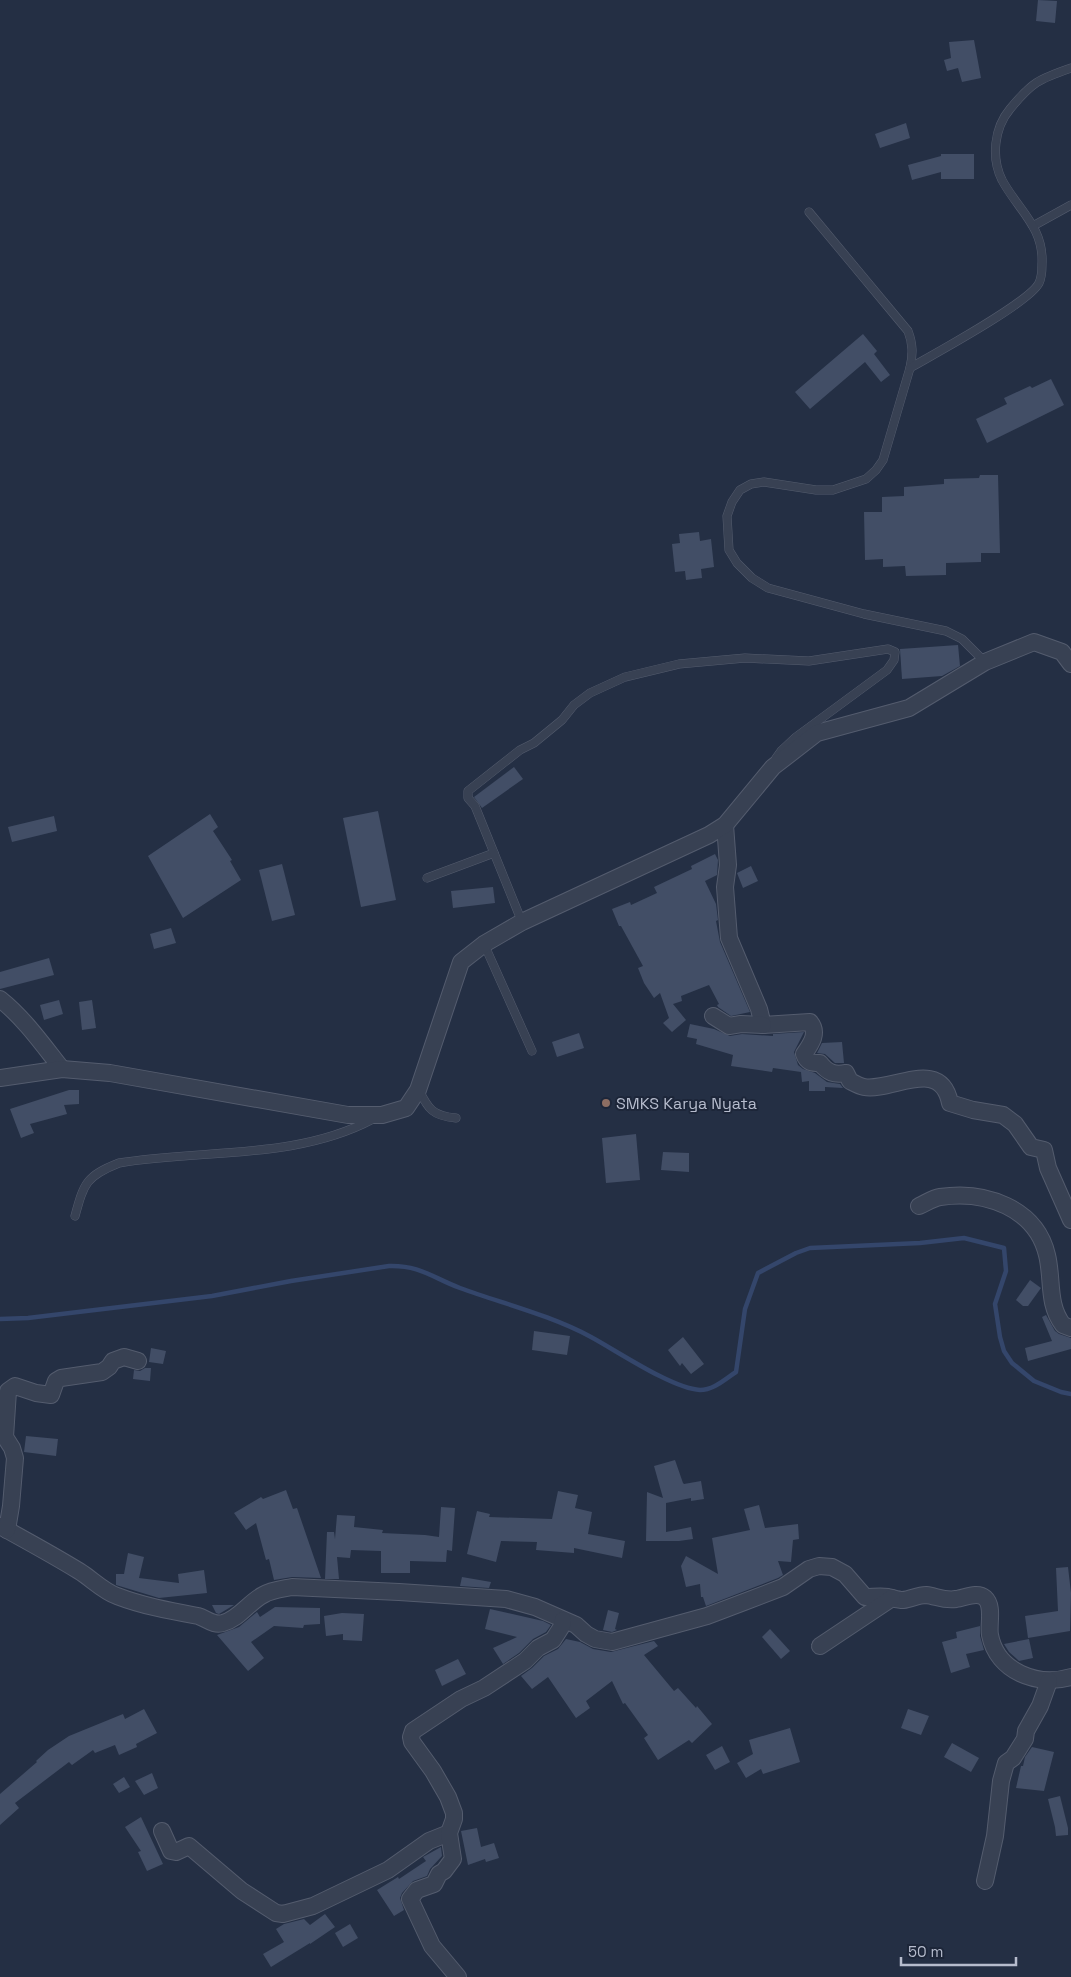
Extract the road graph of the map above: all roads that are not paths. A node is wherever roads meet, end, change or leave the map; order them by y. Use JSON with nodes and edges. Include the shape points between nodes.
{"nodes":[{"id":1,"x":1071,"y":68,"type":"edge"},
{"id":2,"x":1071,"y":205,"type":"edge"},
{"id":3,"x":809,"y":212,"type":"dead end"},
{"id":4,"x":1033,"y":226,"type":"junction"},
{"id":5,"x":910,"y":368,"type":"junction"},
{"id":6,"x":985,"y":662,"type":"junction"},
{"id":7,"x":1071,"y":664,"type":"edge"},
{"id":8,"x":773,"y":767,"type":"junction"},
{"id":9,"x":725,"y":825,"type":"junction"},
{"id":10,"x":494,"y":853,"type":"junction"},
{"id":11,"x":427,"y":878,"type":"dead end"},
{"id":12,"x":522,"y":922,"type":"junction"},
{"id":13,"x":484,"y":944,"type":"junction"},
{"id":14,"x":0,"y":999,"type":"edge"},
{"id":15,"x":713,"y":1016,"type":"dead end"},
{"id":16,"x":763,"y":1025,"type":"junction"},
{"id":17,"x":532,"y":1051,"type":"dead end"},
{"id":18,"x":62,"y":1069,"type":"junction"},
{"id":19,"x":0,"y":1078,"type":"edge"},
{"id":20,"x":418,"y":1090,"type":"junction"},
{"id":21,"x":382,"y":1115,"type":"junction"},
{"id":22,"x":456,"y":1118,"type":"dead end"},
{"id":23,"x":919,"y":1206,"type":"dead end"},
{"id":24,"x":75,"y":1216,"type":"dead end"},
{"id":25,"x":1071,"y":1220,"type":"edge"},
{"id":26,"x":1071,"y":1328,"type":"edge"},
{"id":27,"x":138,"y":1361,"type":"dead end"},
{"id":28,"x":4,"y":1528,"type":"edge"},
{"id":29,"x":892,"y":1598,"type":"junction"},
{"id":30,"x":564,"y":1620,"type":"junction"},
{"id":31,"x":820,"y":1646,"type":"dead end"},
{"id":32,"x":1071,"y":1677,"type":"edge"},
{"id":33,"x":1048,"y":1681,"type":"junction"},
{"id":34,"x":162,"y":1831,"type":"dead end"},
{"id":35,"x":450,"y":1833,"type":"junction"},
{"id":36,"x":985,"y":1881,"type":"dead end"},
{"id":37,"x":458,"y":1977,"type":"edge"}],
"edges":[{"from":1,"to":4,"type":"lane","via":[[1034,83],[1007,112],[998,129],[996,153],[1001,178]]},
{"from":2,"to":4,"type":"lane"},
{"from":3,"to":5,"type":"lane","via":[[908,331],[913,354]]},
{"from":4,"to":5,"type":"lane","via":[[1042,249],[1039,283],[1016,304]]},
{"from":5,"to":6,"type":"lane","via":[[883,460],[876,470],[866,479],[833,490],[764,482],[751,484],[740,490],[727,516],[729,550],[752,578],[768,588],[873,616],[946,631],[962,639]]},
{"from":6,"to":7,"type":"street","via":[[1034,642],[1062,652]]},
{"from":6,"to":8,"type":"street","via":[[909,708],[816,733]]},
{"from":8,"to":9,"type":"street"},
{"from":8,"to":10,"type":"lane","via":[[781,751],[796,737],[887,670],[896,656],[892,649],[809,661],[745,658],[679,664],[604,685],[574,705],[548,732],[468,791],[468,798]]},
{"from":9,"to":12,"type":"street"},
{"from":9,"to":16,"type":"street","via":[[729,938]]},
{"from":10,"to":11,"type":"lane"},
{"from":10,"to":12,"type":"lane"},
{"from":12,"to":13,"type":"street"},
{"from":13,"to":17,"type":"lane"},
{"from":13,"to":20,"type":"street","via":[[461,962]]},
{"from":14,"to":18,"type":"street","via":[[10,1006]]},
{"from":15,"to":16,"type":"street","via":[[729,1026]]},
{"from":16,"to":25,"type":"street","via":[[810,1022],[814,1040],[804,1054],[807,1060],[820,1063],[836,1075],[846,1073],[850,1081],[864,1087],[910,1079],[932,1080],[948,1092],[950,1103],[1003,1115],[1015,1124],[1031,1147],[1044,1150],[1048,1168]]},
{"from":18,"to":19,"type":"street"},
{"from":18,"to":21,"type":"street","via":[[110,1072],[348,1115]]},
{"from":20,"to":21,"type":"street","via":[[406,1108]]},
{"from":20,"to":22,"type":"lane","via":[[432,1111]]},
{"from":21,"to":24,"type":"lane","via":[[345,1133],[283,1148],[119,1163],[88,1180]]},
{"from":23,"to":26,"type":"street","via":[[938,1197],[954,1196],[995,1200],[1016,1210],[1036,1230],[1047,1255],[1050,1292],[1056,1312],[1063,1325]]},
{"from":27,"to":28,"type":"street","via":[[124,1357],[113,1361],[102,1372],[61,1378],[56,1381],[51,1395],[15,1386],[8,1391],[5,1437],[15,1458],[11,1506]]},
{"from":28,"to":30,"type":"street","via":[[80,1571],[116,1596],[202,1617],[213,1623],[230,1620],[262,1595],[292,1587],[506,1599]]},
{"from":29,"to":30,"type":"street","via":[[864,1597],[845,1574],[826,1566],[809,1568],[783,1588],[707,1616],[612,1642],[586,1634]]},
{"from":29,"to":31,"type":"street"},
{"from":29,"to":33,"type":"street","via":[[904,1600],[927,1595],[947,1600],[982,1596],[988,1602],[990,1637],[1001,1660],[1026,1676]]},
{"from":30,"to":35,"type":"street","via":[[553,1640],[484,1688],[461,1699],[413,1731],[412,1742],[450,1803],[454,1819]]},
{"from":32,"to":33,"type":"street"},
{"from":33,"to":36,"type":"street","via":[[1025,1739],[1006,1763]]},
{"from":34,"to":35,"type":"street","via":[[171,1851],[189,1846],[242,1891],[276,1914],[313,1906],[388,1870],[429,1841]]},
{"from":35,"to":37,"type":"street","via":[[452,1862],[434,1884],[417,1890],[410,1899],[432,1946]]}]}
